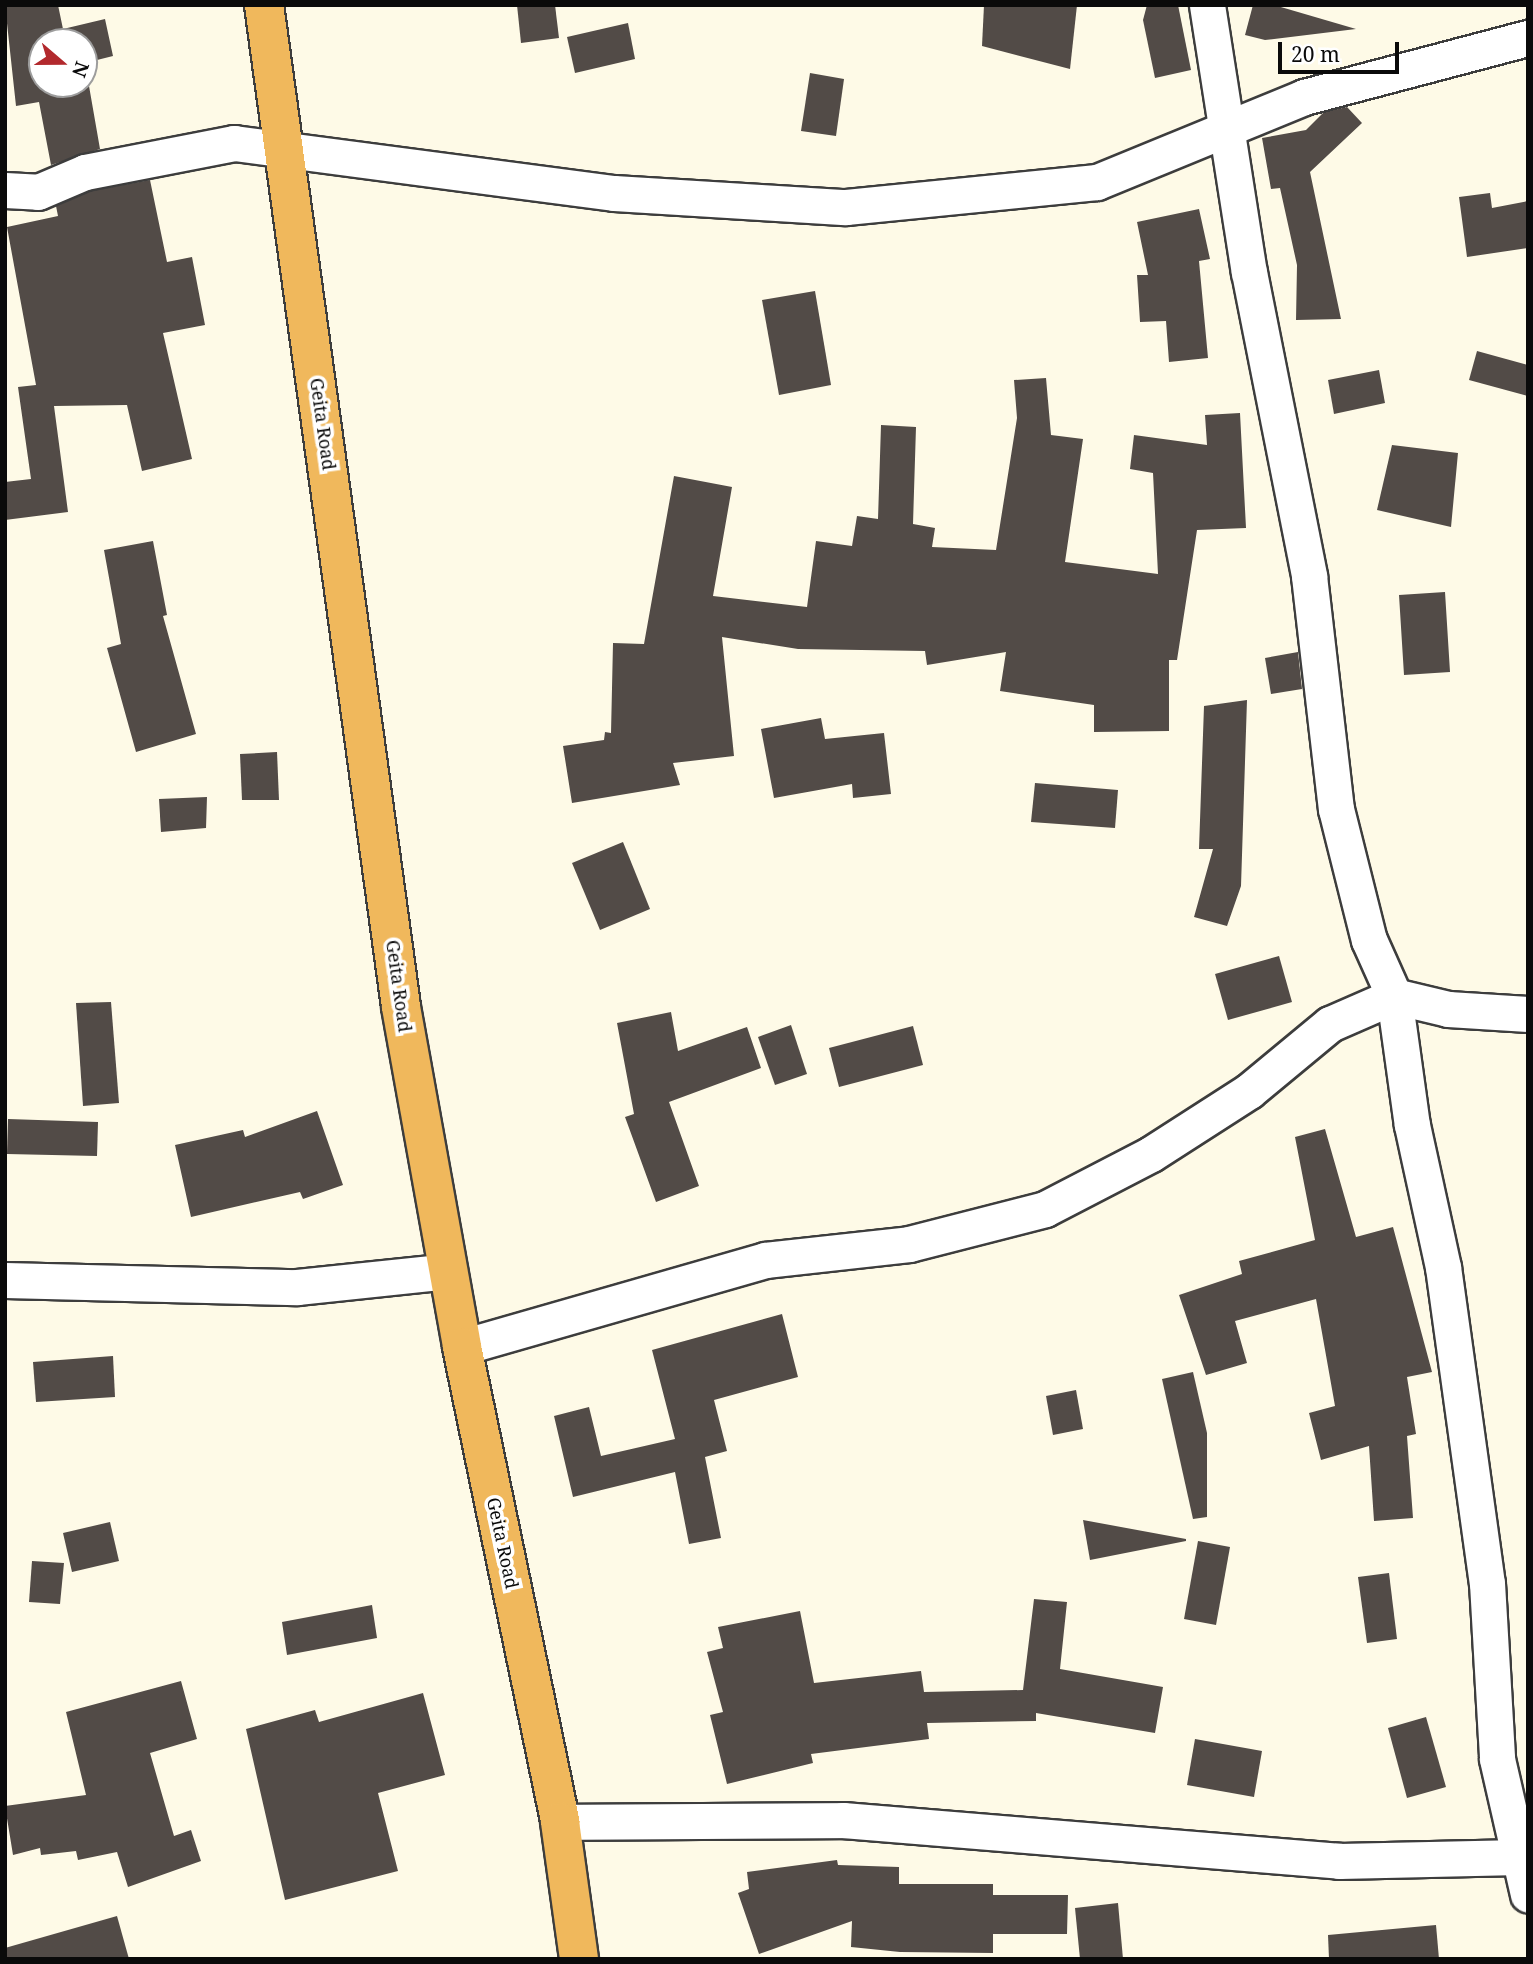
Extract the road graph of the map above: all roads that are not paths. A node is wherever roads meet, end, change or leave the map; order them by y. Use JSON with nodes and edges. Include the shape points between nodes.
{"nodes":[{"id":1,"x":264,"y":5,"type":"edge"},
{"id":2,"x":1207,"y":5,"type":"edge"},
{"id":3,"x":1528,"y":38,"type":"edge"},
{"id":4,"x":1224,"y":128,"type":"junction"},
{"id":5,"x":287,"y":151,"type":"junction"},
{"id":6,"x":5,"y":190,"type":"edge"},
{"id":7,"x":1394,"y":996,"type":"junction"},
{"id":8,"x":1528,"y":1014,"type":"edge"},
{"id":9,"x":448,"y":1271,"type":"junction"},
{"id":10,"x":5,"y":1280,"type":"edge"},
{"id":11,"x":462,"y":1347,"type":"junction"},
{"id":12,"x":560,"y":1822,"type":"junction"},
{"id":13,"x":1520,"y":1857,"type":"junction"},
{"id":14,"x":1528,"y":1894,"type":"edge"},
{"id":15,"x":579,"y":1959,"type":"edge"}],
"edges":[{"from":1,"to":5,"type":"highway","name":"Geita Road"},
{"from":2,"to":4,"type":"street"},
{"from":3,"to":4,"type":"street","via":[[1304,97]]},
{"from":4,"to":5,"type":"street","via":[[1097,182],[846,207],[614,193]]},
{"from":4,"to":7,"type":"street","via":[[1309,576],[1336,809],[1370,940]]},
{"from":5,"to":6,"type":"street","via":[[234,143],[85,172],[38,192]]},
{"from":5,"to":9,"type":"highway","name":"Geita Road","via":[[401,1007]]},
{"from":7,"to":8,"type":"street","via":[[1448,1009]]},
{"from":7,"to":11,"type":"street","via":[[1330,1024],[1249,1091],[1151,1154],[1045,1209],[909,1244],[765,1260]]},
{"from":7,"to":13,"type":"street","via":[[1412,1125],[1443,1267],[1487,1583],[1497,1759]]},
{"from":9,"to":10,"type":"street","via":[[297,1287]]},
{"from":9,"to":11,"type":"highway","name":"Geita Road"},
{"from":11,"to":12,"type":"highway","name":"Geita Road"},
{"from":12,"to":13,"type":"street","via":[[843,1820],[1339,1861]]},
{"from":12,"to":15,"type":"highway","name":"Geita Road"},
{"from":13,"to":14,"type":"street"}]}
